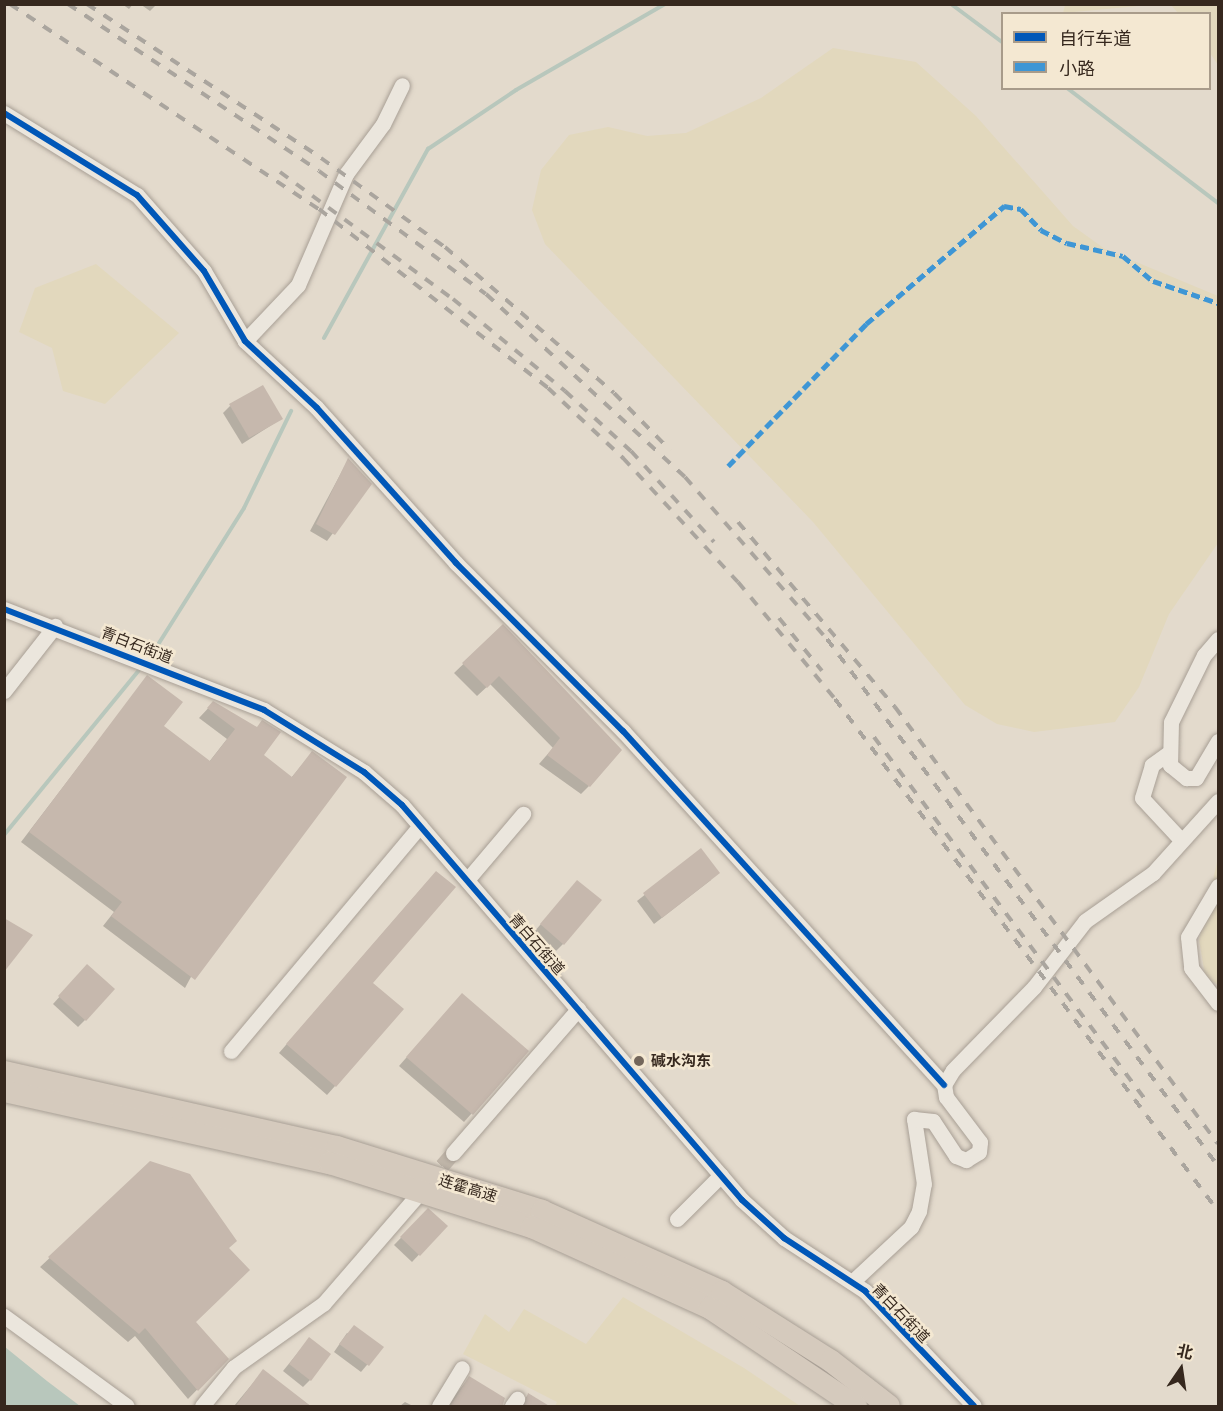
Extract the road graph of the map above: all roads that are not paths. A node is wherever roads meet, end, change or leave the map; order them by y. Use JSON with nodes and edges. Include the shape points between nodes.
{"nodes":[{"id":1,"x":402,"y":85,"type":"dead end"},
{"id":2,"x":4,"y":113,"type":"edge"},
{"id":3,"x":245,"y":341,"type":"junction"},
{"id":4,"x":4,"y":609,"type":"edge"},
{"id":5,"x":55,"y":626,"type":"junction"},
{"id":6,"x":1218,"y":639,"type":"edge"},
{"id":7,"x":4,"y":691,"type":"edge"},
{"id":8,"x":1218,"y":741,"type":"edge"},
{"id":9,"x":1167,"y":754,"type":"junction"},
{"id":10,"x":1218,"y":801,"type":"edge"},
{"id":11,"x":523,"y":814,"type":"dead end"},
{"id":12,"x":420,"y":826,"type":"junction"},
{"id":13,"x":1181,"y":840,"type":"junction"},
{"id":14,"x":467,"y":880,"type":"junction"},
{"id":15,"x":1218,"y":886,"type":"edge"},
{"id":16,"x":1218,"y":1003,"type":"edge"},
{"id":17,"x":578,"y":1009,"type":"junction"},
{"id":18,"x":231,"y":1051,"type":"dead end"},
{"id":19,"x":4,"y":1072,"type":"edge"},
{"id":20,"x":944,"y":1085,"type":"junction"},
{"id":21,"x":4,"y":1092,"type":"edge"},
{"id":22,"x":453,"y":1153,"type":"tunnel mouth"},
{"id":23,"x":721,"y":1175,"type":"junction"},
{"id":24,"x":414,"y":1198,"type":"dead end"},
{"id":25,"x":677,"y":1219,"type":"dead end"},
{"id":26,"x":852,"y":1282,"type":"junction"},
{"id":27,"x":4,"y":1316,"type":"edge"},
{"id":28,"x":462,"y":1368,"type":"dead end"},
{"id":29,"x":127,"y":1407,"type":"edge"},
{"id":30,"x":202,"y":1407,"type":"edge"},
{"id":31,"x":439,"y":1407,"type":"edge"},
{"id":32,"x":856,"y":1407,"type":"edge"},
{"id":33,"x":889,"y":1407,"type":"edge"},
{"id":34,"x":974,"y":1407,"type":"edge"}],
"edges":[{"from":1,"to":3,"type":"street","via":[[383,124],[346,174],[298,285]]},
{"from":2,"to":3,"type":"street","via":[[137,195],[204,271]]},
{"from":3,"to":20,"type":"street","via":[[317,408],[456,563],[623,731]]},
{"from":4,"to":5,"type":"street","name":"青白石街道"},
{"from":5,"to":7,"type":"street"},
{"from":5,"to":12,"type":"street","name":"青白石街道","via":[[264,710],[364,772]]},
{"from":6,"to":9,"type":"street","via":[[1204,655],[1172,722]]},
{"from":8,"to":9,"type":"street","via":[[1196,778],[1178,773]]},
{"from":9,"to":13,"type":"street","via":[[1152,765],[1142,798]]},
{"from":10,"to":13,"type":"street"},
{"from":11,"to":14,"type":"street"},
{"from":12,"to":14,"type":"street","name":"青白石街道"},
{"from":12,"to":18,"type":"street"},
{"from":13,"to":20,"type":"street","via":[[1153,873],[1085,921],[1034,987]]},
{"from":14,"to":17,"type":"street","name":"青白石街道"},
{"from":15,"to":16,"type":"street","via":[[1188,937],[1191,968]]},
{"from":17,"to":22,"type":"street"},
{"from":17,"to":23,"type":"street","name":"青白石街道"},
{"from":19,"to":33,"type":"highway","name":"连霍高速","via":[[337,1147],[542,1211],[722,1292],[831,1361]]},
{"from":20,"to":26,"type":"street","via":[[946,1097],[980,1142],[979,1152],[966,1160],[956,1156],[933,1121],[914,1119],[924,1184],[919,1212],[911,1227]]},
{"from":21,"to":32,"type":"highway","name":"连霍高速","via":[[330,1163],[532,1227],[710,1308]]},
{"from":23,"to":25,"type":"street"},
{"from":23,"to":26,"type":"street","name":"青白石街道","via":[[784,1238]]},
{"from":24,"to":30,"type":"street","via":[[324,1303],[234,1367]]},
{"from":26,"to":34,"type":"street","name":"青白石街道"},
{"from":27,"to":29,"type":"street"},
{"from":28,"to":31,"type":"street"}]}
